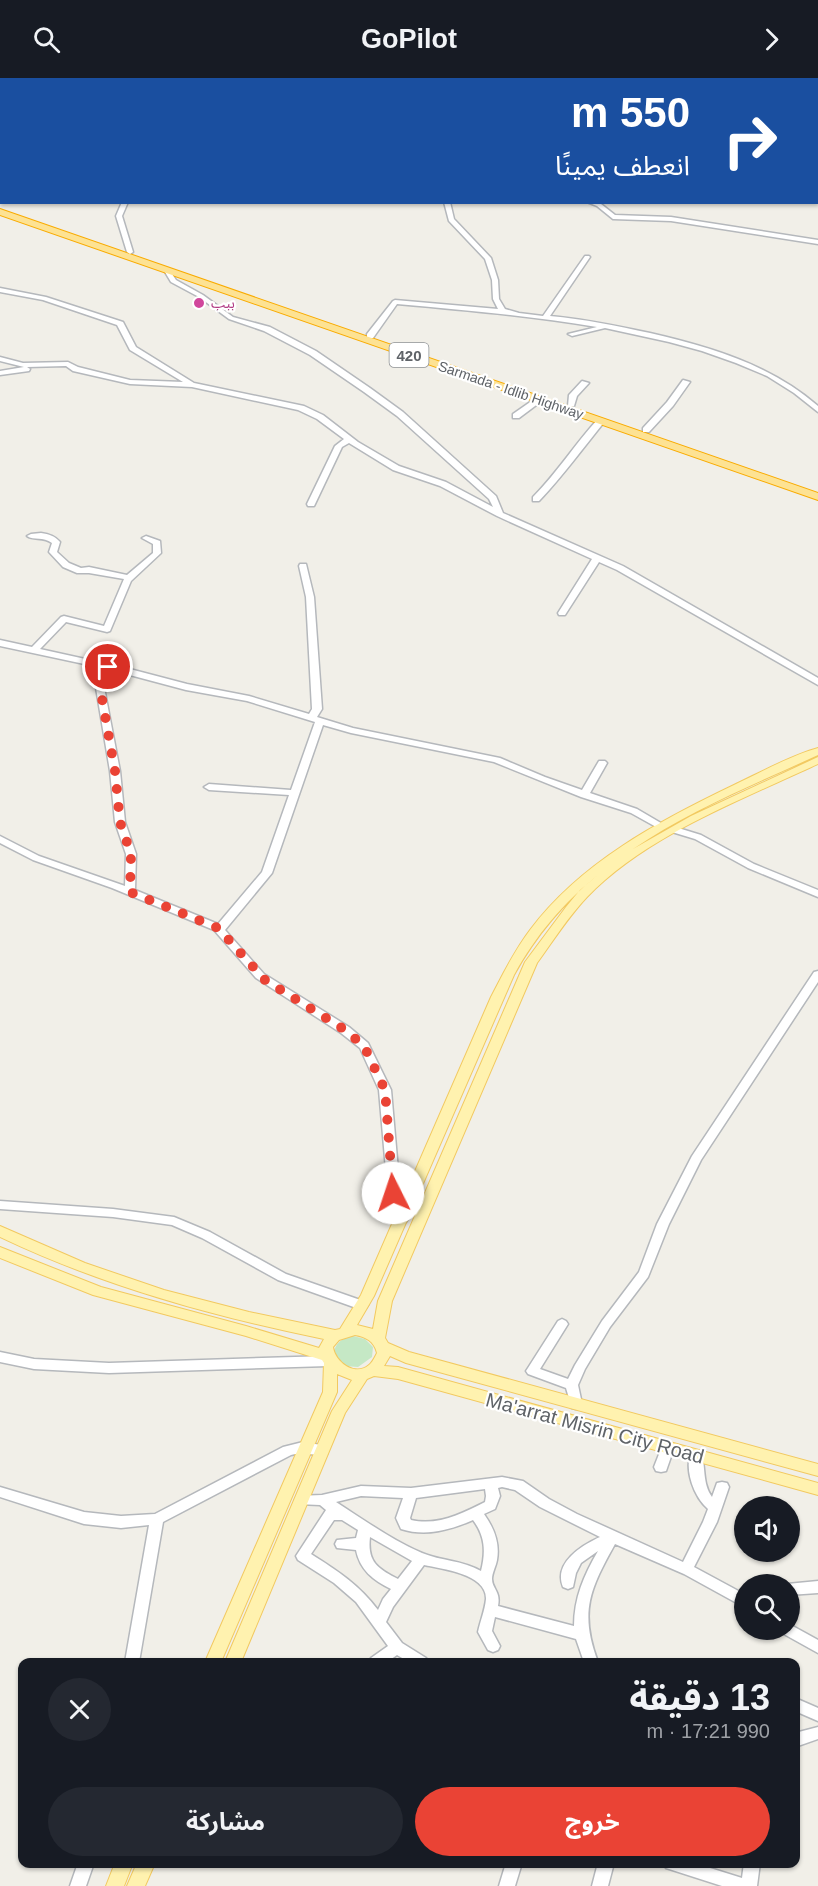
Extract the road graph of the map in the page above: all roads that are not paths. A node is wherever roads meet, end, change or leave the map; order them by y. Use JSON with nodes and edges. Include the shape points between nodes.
{"nodes":[{"id":1,"x":124,"y":204,"type":"edge"},
{"id":2,"x":447,"y":204,"type":"edge"},
{"id":3,"x":596,"y":204,"type":"edge"},
{"id":4,"x":0,"y":206,"type":"edge"},
{"id":5,"x":0,"y":212,"type":"edge"},
{"id":6,"x":81,"y":238,"type":"junction"},
{"id":7,"x":792,"y":238,"type":"junction"},
{"id":8,"x":818,"y":242,"type":"edge"},
{"id":9,"x":786,"y":248,"type":"dead end"},
{"id":10,"x":130,"y":252,"type":"junction"},
{"id":11,"x":587,"y":257,"type":"dead end"},
{"id":12,"x":168,"y":272,"type":"junction"},
{"id":13,"x":0,"y":290,"type":"edge"},
{"id":14,"x":272,"y":305,"type":"junction"},
{"id":15,"x":508,"y":312,"type":"junction"},
{"id":16,"x":546,"y":317,"type":"junction"},
{"id":17,"x":610,"y":327,"type":"junction"},
{"id":18,"x":572,"y":334,"type":"dead end"},
{"id":19,"x":370,"y":336,"type":"junction"},
{"id":20,"x":0,"y":359,"type":"edge"},
{"id":21,"x":48,"y":364,"type":"junction"},
{"id":22,"x":0,"y":373,"type":"edge"},
{"id":23,"x":585,"y":382,"type":"dead end"},
{"id":24,"x":686,"y":382,"type":"dead end"},
{"id":25,"x":192,"y":385,"type":"junction"},
{"id":26,"x":539,"y":400,"type":"junction"},
{"id":27,"x":571,"y":404,"type":"junction"},
{"id":28,"x":818,"y":410,"type":"edge"},
{"id":29,"x":516,"y":416,"type":"dead end"},
{"id":30,"x":601,"y":421,"type":"junction"},
{"id":31,"x":646,"y":430,"type":"junction"},
{"id":32,"x":350,"y":439,"type":"junction"},
{"id":33,"x":818,"y":489,"type":"edge"},
{"id":34,"x":818,"y":497,"type":"edge"},
{"id":35,"x":536,"y":499,"type":"dead end"},
{"id":36,"x":311,"y":504,"type":"dead end"},
{"id":37,"x":500,"y":514,"type":"junction"},
{"id":38,"x":31,"y":536,"type":"dead end"},
{"id":39,"x":146,"y":538,"type":"dead end"},
{"id":40,"x":597,"y":558,"type":"junction"},
{"id":41,"x":303,"y":566,"type":"dead end"},
{"id":42,"x":130,"y":578,"type":"junction"},
{"id":43,"x":562,"y":613,"type":"dead end"},
{"id":44,"x":0,"y":643,"type":"edge"},
{"id":45,"x":33,"y":651,"type":"junction"},
{"id":46,"x":108,"y":667,"type":"junction"},
{"id":47,"x":818,"y":682,"type":"edge"},
{"id":48,"x":316,"y":719,"type":"junction"},
{"id":49,"x":818,"y":751,"type":"edge"},
{"id":50,"x":818,"y":760,"type":"edge"},
{"id":51,"x":602,"y":763,"type":"dead end"},
{"id":52,"x":209,"y":787,"type":"dead end"},
{"id":53,"x":295,"y":793,"type":"junction"},
{"id":54,"x":584,"y":795,"type":"junction"},
{"id":55,"x":661,"y":825,"type":"junction"},
{"id":56,"x":675,"y":830,"type":"junction"},
{"id":57,"x":0,"y":840,"type":"edge"},
{"id":58,"x":130,"y":892,"type":"junction"},
{"id":59,"x":818,"y":894,"type":"edge"},
{"id":60,"x":219,"y":929,"type":"junction"},
{"id":61,"x":818,"y":974,"type":"edge"},
{"id":62,"x":0,"y":1204,"type":"edge"},
{"id":63,"x":402,"y":1219,"type":"junction"},
{"id":64,"x":0,"y":1231,"type":"edge"},
{"id":65,"x":0,"y":1252,"type":"edge"},
{"id":66,"x":362,"y":1305,"type":"junction"},
{"id":67,"x":562,"y":1324,"type":"dead end"},
{"id":68,"x":341,"y":1333,"type":"junction"},
{"id":69,"x":380,"y":1343,"type":"junction"},
{"id":70,"x":0,"y":1357,"type":"edge"},
{"id":71,"x":328,"y":1361,"type":"junction"},
{"id":72,"x":368,"y":1372,"type":"junction"},
{"id":73,"x":572,"y":1385,"type":"junction"},
{"id":74,"x":576,"y":1404,"type":"junction"},
{"id":75,"x":668,"y":1448,"type":"junction"},
{"id":76,"x":314,"y":1449,"type":"junction"},
{"id":77,"x":696,"y":1456,"type":"junction"},
{"id":78,"x":661,"y":1467,"type":"dead end"},
{"id":79,"x":818,"y":1470,"type":"edge"},
{"id":80,"x":491,"y":1484,"type":"junction"},
{"id":81,"x":722,"y":1487,"type":"dead end"},
{"id":82,"x":818,"y":1489,"type":"edge"},
{"id":83,"x":0,"y":1492,"type":"edge"},
{"id":84,"x":411,"y":1493,"type":"junction"},
{"id":85,"x":302,"y":1500,"type":"junction"},
{"id":86,"x":322,"y":1500,"type":"junction"},
{"id":87,"x":716,"y":1508,"type":"junction"},
{"id":88,"x":475,"y":1513,"type":"junction"},
{"id":89,"x":343,"y":1514,"type":"junction"},
{"id":90,"x":157,"y":1519,"type":"junction"},
{"id":91,"x":365,"y":1528,"type":"junction"},
{"id":92,"x":612,"y":1538,"type":"junction"},
{"id":93,"x":342,"y":1544,"type":"dead end"},
{"id":94,"x":361,"y":1544,"type":"junction"},
{"id":95,"x":422,"y":1559,"type":"junction"},
{"id":96,"x":687,"y":1568,"type":"junction"},
{"id":97,"x":485,"y":1580,"type":"junction"},
{"id":98,"x":568,"y":1583,"type":"dead end"},
{"id":99,"x":401,"y":1587,"type":"junction"},
{"id":100,"x":818,"y":1587,"type":"edge"},
{"id":101,"x":800,"y":1588,"type":"edge"},
{"id":102,"x":734,"y":1594,"type":"edge"},
{"id":103,"x":492,"y":1610,"type":"junction"},
{"id":104,"x":379,"y":1623,"type":"junction"},
{"id":105,"x":581,"y":1634,"type":"junction"},
{"id":106,"x":800,"y":1637,"type":"edge"},
{"id":107,"x":493,"y":1646,"type":"dead end"},
{"id":108,"x":397,"y":1647,"type":"junction"},
{"id":109,"x":818,"y":1647,"type":"edge"},
{"id":110,"x":133,"y":1658,"type":"edge"},
{"id":111,"x":215,"y":1658,"type":"edge"},
{"id":112,"x":235,"y":1658,"type":"edge"},
{"id":113,"x":382,"y":1658,"type":"edge"},
{"id":114,"x":415,"y":1658,"type":"edge"},
{"id":115,"x":590,"y":1658,"type":"edge"},
{"id":116,"x":800,"y":1706,"type":"edge"},
{"id":117,"x":818,"y":1715,"type":"edge"},
{"id":118,"x":818,"y":1733,"type":"edge"},
{"id":119,"x":800,"y":1738,"type":"edge"},
{"id":120,"x":84,"y":1868,"type":"edge"},
{"id":121,"x":122,"y":1868,"type":"edge"},
{"id":122,"x":144,"y":1868,"type":"edge"},
{"id":123,"x":512,"y":1868,"type":"edge"},
{"id":124,"x":605,"y":1868,"type":"edge"},
{"id":125,"x":688,"y":1868,"type":"edge"},
{"id":126,"x":751,"y":1868,"type":"edge"},
{"id":127,"x":78,"y":1886,"type":"edge"},
{"id":128,"x":115,"y":1886,"type":"edge"},
{"id":129,"x":136,"y":1886,"type":"edge"},
{"id":130,"x":507,"y":1886,"type":"edge"},
{"id":131,"x":600,"y":1886,"type":"edge"},
{"id":132,"x":747,"y":1886,"type":"edge"}],
"edges":[{"from":1,"to":10,"type":"street","via":[[119,216]]},
{"from":2,"to":15,"type":"street","via":[[451,220],[488,258],[498,304]]},
{"from":3,"to":7,"type":"street","via":[[613,217],[671,219]]},
{"from":4,"to":6,"type":"highway","name":"Sarmada - Idlib Highway","number":"420"},
{"from":5,"to":6,"type":"highway","name":"Sarmada - Idlib Highway","number":"420"},
{"from":6,"to":10,"type":"highway","name":"Sarmada - Idlib Highway","number":"420"},
{"from":6,"to":12,"type":"highway","name":"Sarmada - Idlib Highway","number":"420"},
{"from":7,"to":8,"type":"street"},
{"from":7,"to":9,"type":"street"},
{"from":10,"to":14,"type":"highway","name":"Sarmada - Idlib Highway","number":"420"},
{"from":11,"to":16,"type":"street"},
{"from":12,"to":14,"type":"highway","name":"Sarmada - Idlib Highway","number":"420"},
{"from":12,"to":37,"type":"street","via":[[173,281],[231,318],[267,329],[313,353],[400,414],[493,498]]},
{"from":13,"to":25,"type":"street","via":[[44,298],[120,324],[133,348]]},
{"from":14,"to":19,"type":"highway","name":"Sarmada - Idlib Highway","number":"420"},
{"from":14,"to":26,"type":"highway","name":"Sarmada - Idlib Highway","number":"420"},
{"from":15,"to":16,"type":"street"},
{"from":15,"to":19,"type":"street","via":[[395,302]]},
{"from":16,"to":17,"type":"street"},
{"from":17,"to":18,"type":"street"},
{"from":17,"to":28,"type":"street","via":[[749,366],[779,381]]},
{"from":19,"to":27,"type":"highway","name":"Sarmada - Idlib Highway","number":"420"},
{"from":20,"to":21,"type":"street","via":[[15,364]]},
{"from":21,"to":22,"type":"street"},
{"from":21,"to":25,"type":"street","via":[[68,364],[130,382]]},
{"from":23,"to":27,"type":"street"},
{"from":24,"to":31,"type":"street"},
{"from":25,"to":32,"type":"street","via":[[301,408]]},
{"from":26,"to":29,"type":"street"},
{"from":26,"to":30,"type":"highway","name":"Sarmada - Idlib Highway","number":"420"},
{"from":27,"to":31,"type":"highway","name":"Sarmada - Idlib Highway","number":"420"},
{"from":30,"to":34,"type":"highway","name":"Sarmada - Idlib Highway","number":"420"},
{"from":30,"to":35,"type":"street"},
{"from":31,"to":33,"type":"highway","name":"Sarmada - Idlib Highway","number":"420"},
{"from":32,"to":36,"type":"street","via":[[339,446]]},
{"from":32,"to":37,"type":"street","via":[[396,468],[443,484]]},
{"from":37,"to":40,"type":"street"},
{"from":38,"to":42,"type":"street","via":[[52,538],[56,542],[53,552],[66,566]]},
{"from":39,"to":42,"type":"street","via":[[157,543],[157,553]]},
{"from":40,"to":43,"type":"street"},
{"from":40,"to":47,"type":"street","via":[[661,590]]},
{"from":41,"to":48,"type":"street","via":[[309,597]]},
{"from":42,"to":45,"type":"street","via":[[107,629],[64,620]]},
{"from":44,"to":45,"type":"street"},
{"from":45,"to":46,"type":"street"},
{"from":46,"to":48,"type":"street","via":[[249,699]]},
{"from":46,"to":58,"type":"street","via":[[99,682],[120,822],[131,854]]},
{"from":48,"to":53,"type":"street"},
{"from":48,"to":54,"type":"street","via":[[497,760]]},
{"from":49,"to":55,"type":"main road"},
{"from":50,"to":56,"type":"main road"},
{"from":51,"to":54,"type":"street"},
{"from":52,"to":53,"type":"street"},
{"from":53,"to":60,"type":"street","via":[[267,873]]},
{"from":54,"to":55,"type":"street"},
{"from":55,"to":63,"type":"main road","via":[[595,870],[548,915],[523,949],[491,1012]]},
{"from":56,"to":59,"type":"street","via":[[698,837],[751,866]]},
{"from":56,"to":69,"type":"main road","via":[[606,874],[584,894],[531,962],[385,1301]]},
{"from":57,"to":58,"type":"street","via":[[36,858]]},
{"from":58,"to":60,"type":"street"},
{"from":60,"to":63,"type":"street","via":[[265,980],[364,1046],[385,1090],[393,1193]]},
{"from":61,"to":73,"type":"street","via":[[696,1159],[663,1224],[644,1274],[606,1324]]},
{"from":62,"to":66,"type":"street","via":[[174,1221],[282,1277]]},
{"from":63,"to":66,"type":"main road"},
{"from":64,"to":68,"type":"main road","via":[[133,1286],[293,1329]]},
{"from":65,"to":71,"type":"main road","via":[[98,1291],[246,1331]]},
{"from":66,"to":68,"type":"main road"},
{"from":67,"to":73,"type":"street","via":[[532,1371]]},
{"from":68,"to":69,"type":"main road","via":[[364,1331]]},
{"from":68,"to":71,"type":"main road","via":[[327,1346]]},
{"from":69,"to":72,"type":"main road","via":[[382,1360]]},
{"from":69,"to":74,"type":"main road","name":"Ma'arrat Misrin City Road","via":[[406,1357]]},
{"from":70,"to":71,"type":"street","via":[[34,1364],[109,1368]]},
{"from":71,"to":72,"type":"main road","via":[[344,1373]]},
{"from":71,"to":76,"type":"main road","via":[[330,1392]]},
{"from":72,"to":75,"type":"main road","name":"Ma'arrat Misrin City Road","via":[[398,1373]]},
{"from":72,"to":76,"type":"main road"},
{"from":73,"to":74,"type":"street"},
{"from":74,"to":79,"type":"main road","name":"Ma'arrat Misrin City Road"},
{"from":75,"to":77,"type":"main road","name":"Ma'arrat Misrin City Road"},
{"from":75,"to":78,"type":"street"},
{"from":76,"to":85,"type":"main road"},
{"from":76,"to":90,"type":"street","via":[[288,1451]]},
{"from":76,"to":111,"type":"main road"},
{"from":77,"to":82,"type":"main road","name":"Ma'arrat Misrin City Road"},
{"from":77,"to":87,"type":"street","via":[[696,1478],[709,1503]]},
{"from":80,"to":84,"type":"street"},
{"from":80,"to":88,"type":"street","via":[[492,1502]]},
{"from":80,"to":92,"type":"street","via":[[518,1485]]},
{"from":81,"to":87,"type":"street"},
{"from":83,"to":90,"type":"street","via":[[84,1518],[121,1522]]},
{"from":84,"to":86,"type":"street","via":[[362,1491]]},
{"from":84,"to":88,"type":"street","via":[[403,1518],[406,1525],[423,1530]]},
{"from":85,"to":86,"type":"street"},
{"from":85,"to":112,"type":"main road"},
{"from":86,"to":89,"type":"street"},
{"from":87,"to":96,"type":"street"},
{"from":88,"to":97,"type":"street","via":[[491,1544],[492,1557]]},
{"from":89,"to":91,"type":"street"},
{"from":89,"to":104,"type":"street","via":[[330,1514],[303,1556],[354,1592]]},
{"from":90,"to":110,"type":"street"},
{"from":91,"to":94,"type":"street"},
{"from":91,"to":95,"type":"street"},
{"from":92,"to":96,"type":"street"},
{"from":92,"to":98,"type":"street","via":[[576,1557]]},
{"from":92,"to":105,"type":"street","via":[[589,1578],[581,1605]]},
{"from":93,"to":94,"type":"street"},
{"from":94,"to":99,"type":"street","via":[[373,1573]]},
{"from":95,"to":97,"type":"street","via":[[466,1569]]},
{"from":95,"to":99,"type":"street"},
{"from":96,"to":102,"type":"street"},
{"from":97,"to":103,"type":"street","via":[[493,1597]]},
{"from":99,"to":104,"type":"street"},
{"from":100,"to":101,"type":"street"},
{"from":103,"to":105,"type":"street"},
{"from":103,"to":107,"type":"street","via":[[485,1632]]},
{"from":104,"to":108,"type":"street"},
{"from":105,"to":115,"type":"street"},
{"from":106,"to":109,"type":"street"},
{"from":108,"to":113,"type":"street"},
{"from":108,"to":114,"type":"street"},
{"from":116,"to":117,"type":"street"},
{"from":118,"to":119,"type":"street"},
{"from":120,"to":127,"type":"street"},
{"from":121,"to":128,"type":"main road"},
{"from":122,"to":129,"type":"main road"},
{"from":123,"to":130,"type":"street"},
{"from":124,"to":131,"type":"street"},
{"from":125,"to":132,"type":"street"},
{"from":126,"to":132,"type":"street"}]}
